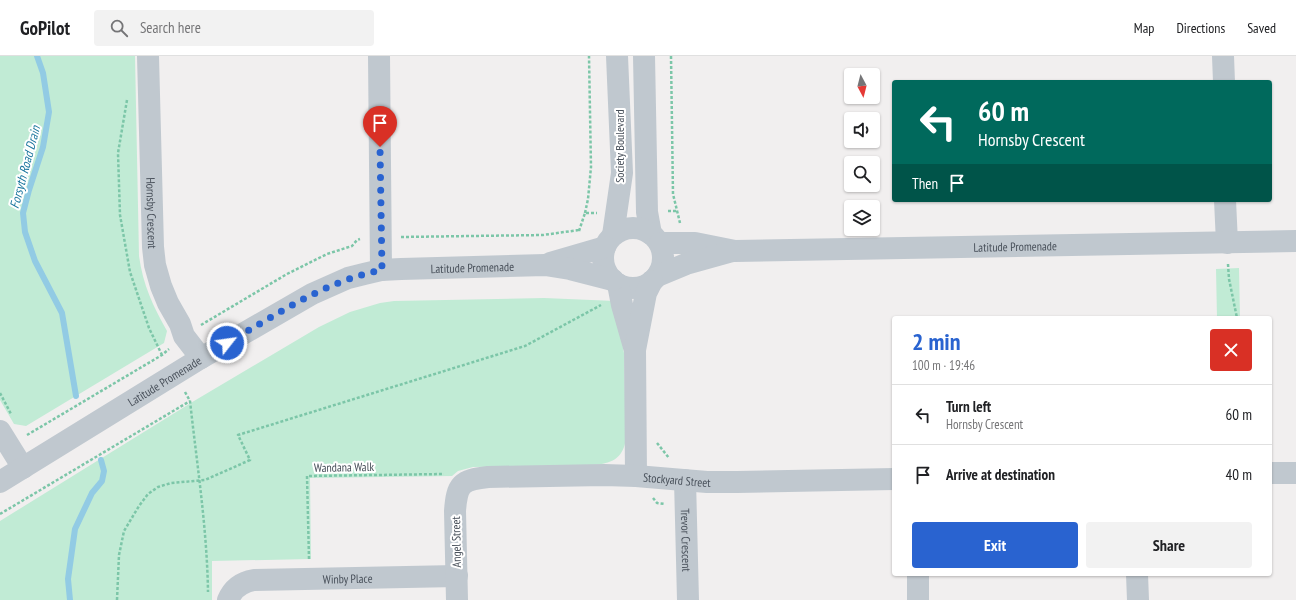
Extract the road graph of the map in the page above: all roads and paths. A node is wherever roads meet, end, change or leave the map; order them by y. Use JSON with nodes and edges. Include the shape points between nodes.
{"nodes":[{"id":1,"x":148,"y":56,"type":"edge"},
{"id":2,"x":379,"y":56,"type":"edge"},
{"id":3,"x":589,"y":56,"type":"edge"},
{"id":4,"x":617,"y":56,"type":"edge"},
{"id":5,"x":644,"y":56,"type":"edge"},
{"id":6,"x":672,"y":56,"type":"edge"},
{"id":7,"x":1223,"y":56,"type":"edge"},
{"id":8,"x":1224,"y":80,"type":"edge"},
{"id":9,"x":1225,"y":202,"type":"edge"},
{"id":10,"x":585,"y":213,"type":"dead end"},
{"id":11,"x":681,"y":226,"type":"dead end"},
{"id":12,"x":655,"y":238,"type":"junction"},
{"id":13,"x":609,"y":241,"type":"junction"},
{"id":14,"x":1296,"y":241,"type":"edge"},
{"id":15,"x":734,"y":251,"type":"junction"},
{"id":16,"x":1227,"y":253,"type":"junction"},
{"id":17,"x":545,"y":264,"type":"junction"},
{"id":18,"x":382,"y":270,"type":"junction"},
{"id":19,"x":654,"y":279,"type":"junction"},
{"id":20,"x":616,"y":282,"type":"junction"},
{"id":21,"x":605,"y":303,"type":"dead end"},
{"id":22,"x":1237,"y":316,"type":"edge"},
{"id":23,"x":198,"y":319,"type":"dead end"},
{"id":24,"x":202,"y":324,"type":"dead end"},
{"id":25,"x":635,"y":350,"type":"junction"},
{"id":26,"x":162,"y":355,"type":"dead end"},
{"id":27,"x":202,"y":358,"type":"junction"},
{"id":28,"x":190,"y":401,"type":"dead end"},
{"id":29,"x":4,"y":438,"type":"edge"},
{"id":30,"x":23,"y":468,"type":"junction"},
{"id":31,"x":1272,"y":473,"type":"edge"},
{"id":32,"x":1296,"y":473,"type":"edge"},
{"id":33,"x":636,"y":476,"type":"junction"},
{"id":34,"x":892,"y":479,"type":"edge"},
{"id":35,"x":685,"y":480,"type":"junction"},
{"id":36,"x":0,"y":482,"type":"edge"},
{"id":37,"x":462,"y":485,"type":"junction"},
{"id":38,"x":0,"y":514,"type":"edge"},
{"id":39,"x":309,"y":561,"type":"dead end"},
{"id":40,"x":457,"y":576,"type":"junction"},
{"id":41,"x":918,"y":576,"type":"edge"},
{"id":42,"x":1137,"y":576,"type":"edge"},
{"id":43,"x":234,"y":593,"type":"edge"},
{"id":44,"x":117,"y":600,"type":"edge"},
{"id":45,"x":457,"y":600,"type":"edge"},
{"id":46,"x":688,"y":600,"type":"edge"},
{"id":47,"x":918,"y":600,"type":"edge"},
{"id":48,"x":1138,"y":600,"type":"edge"}],
"edges":[{"from":1,"to":27,"type":"street","name":"Hornsby Crescent","via":[[152,247],[155,265],[161,286],[184,336]]},
{"from":2,"to":18,"type":"street"},
{"from":3,"to":10,"type":"path","via":[[591,167]]},
{"from":4,"to":13,"type":"street","name":"Society Boulevard","via":[[622,173]]},
{"from":5,"to":12,"type":"street","via":[[647,212]]},
{"from":6,"to":11,"type":"path","via":[[673,194]]},
{"from":7,"to":8,"type":"street"},
{"from":9,"to":16,"type":"street"},
{"from":12,"to":13,"type":"street","via":[[645,230],[632,228],[619,231]]},
{"from":12,"to":15,"type":"street","name":"Latitude Promenade"},
{"from":12,"to":19,"type":"street","via":[[663,257],[663,264]]},
{"from":13,"to":17,"type":"street","name":"Latitude Promenade"},
{"from":13,"to":20,"type":"street","via":[[603,261],[608,275]]},
{"from":14,"to":16,"type":"street","name":"Latitude Promenade"},
{"from":15,"to":16,"type":"street","name":"Latitude Promenade"},
{"from":15,"to":19,"type":"street","name":"Latitude Promenade","via":[[686,264]]},
{"from":16,"to":22,"type":"path"},
{"from":17,"to":18,"type":"street","name":"Latitude Promenade"},
{"from":17,"to":20,"type":"street","name":"Latitude Promenade"},
{"from":18,"to":27,"type":"street","name":"Latitude Promenade","via":[[348,278],[312,294]]},
{"from":19,"to":20,"type":"street","via":[[636,288]]},
{"from":19,"to":25,"type":"street","via":[[646,293]]},
{"from":20,"to":25,"type":"street"},
{"from":21,"to":44,"type":"path","via":[[525,346],[238,435],[250,460],[205,480],[171,483],[158,487],[142,502],[126,527],[122,539]]},
{"from":23,"to":24,"type":"path"},
{"from":25,"to":33,"type":"street"},
{"from":26,"to":29,"type":"path","via":[[24,437]]},
{"from":27,"to":30,"type":"street","name":"Latitude Promenade"},
{"from":28,"to":38,"type":"path"},
{"from":29,"to":30,"type":"street"},
{"from":30,"to":36,"type":"street","name":"Latitude Promenade"},
{"from":31,"to":32,"type":"street"},
{"from":33,"to":35,"type":"street","name":"Stockyard Street"},
{"from":33,"to":37,"type":"street","name":"Stockyard Street","via":[[488,477],[467,481]]},
{"from":34,"to":35,"type":"street","name":"Stockyard Street","via":[[737,482]]},
{"from":35,"to":46,"type":"street","name":"Trevor Crescent"},
{"from":37,"to":39,"type":"path","name":"Wandana Walk","via":[[451,474],[307,476]]},
{"from":37,"to":40,"type":"street","name":"Angel Street","via":[[456,496],[455,511]]},
{"from":40,"to":43,"type":"street","name":"Winby Place","via":[[254,580],[247,581]]},
{"from":40,"to":45,"type":"street","name":"Angel Street"},
{"from":41,"to":47,"type":"street"},
{"from":42,"to":48,"type":"street"}]}
